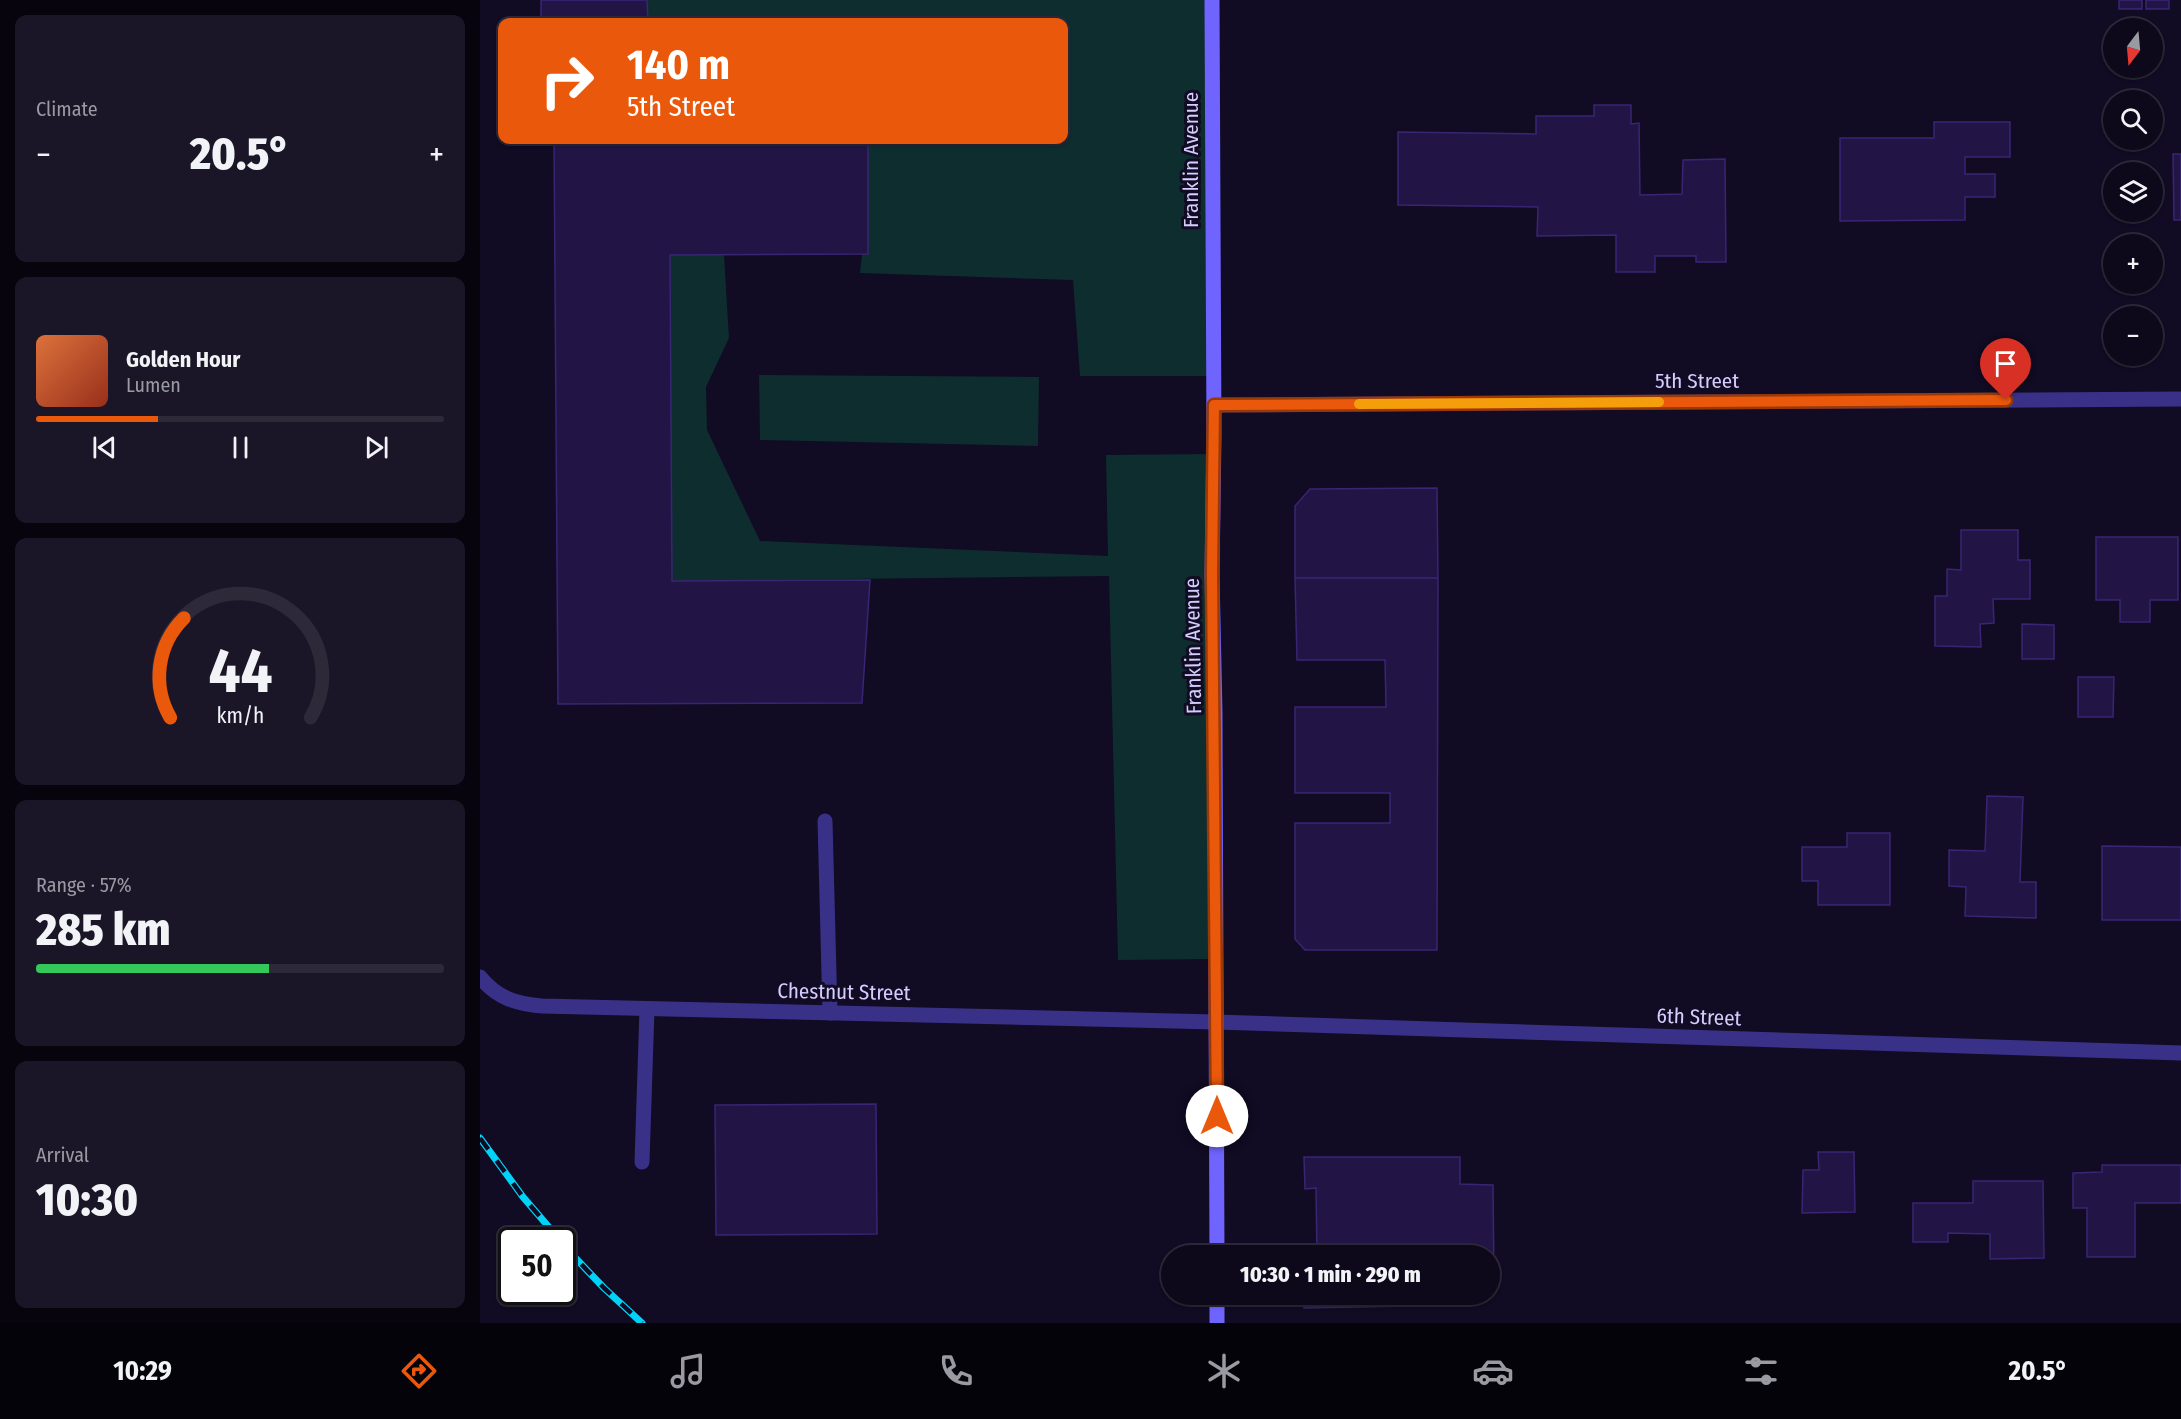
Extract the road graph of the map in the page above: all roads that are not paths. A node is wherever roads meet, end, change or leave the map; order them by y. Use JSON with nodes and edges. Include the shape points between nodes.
{"nodes":[{"id":1,"x":1212,"y":0,"type":"edge"},
{"id":2,"x":2181,"y":399,"type":"edge"},
{"id":3,"x":1214,"y":405,"type":"junction"},
{"id":4,"x":825,"y":821,"type":"dead end"},
{"id":5,"x":480,"y":977,"type":"edge"},
{"id":6,"x":647,"y":1009,"type":"junction"},
{"id":7,"x":830,"y":1013,"type":"junction"},
{"id":8,"x":1216,"y":1022,"type":"junction"},
{"id":9,"x":2181,"y":1053,"type":"edge"},
{"id":10,"x":642,"y":1162,"type":"dead end"},
{"id":11,"x":1217,"y":1245,"type":"edge"},
{"id":12,"x":1217,"y":1305,"type":"edge"},
{"id":13,"x":1217,"y":1323,"type":"edge"}],
"edges":[{"from":1,"to":3,"type":"main road","name":"Franklin Avenue"},
{"from":2,"to":3,"type":"street","name":"5th Street"},
{"from":3,"to":8,"type":"main road","name":"Franklin Avenue"},
{"from":4,"to":7,"type":"street"},
{"from":5,"to":6,"type":"street","name":"Chestnut Street","via":[[501,996],[525,1004]]},
{"from":6,"to":7,"type":"street","name":"Chestnut Street"},
{"from":6,"to":10,"type":"street"},
{"from":7,"to":8,"type":"street","name":"Chestnut Street"},
{"from":8,"to":9,"type":"street","name":"6th Street"},
{"from":8,"to":11,"type":"main road","name":"Franklin Avenue"},
{"from":12,"to":13,"type":"main road"}]}
